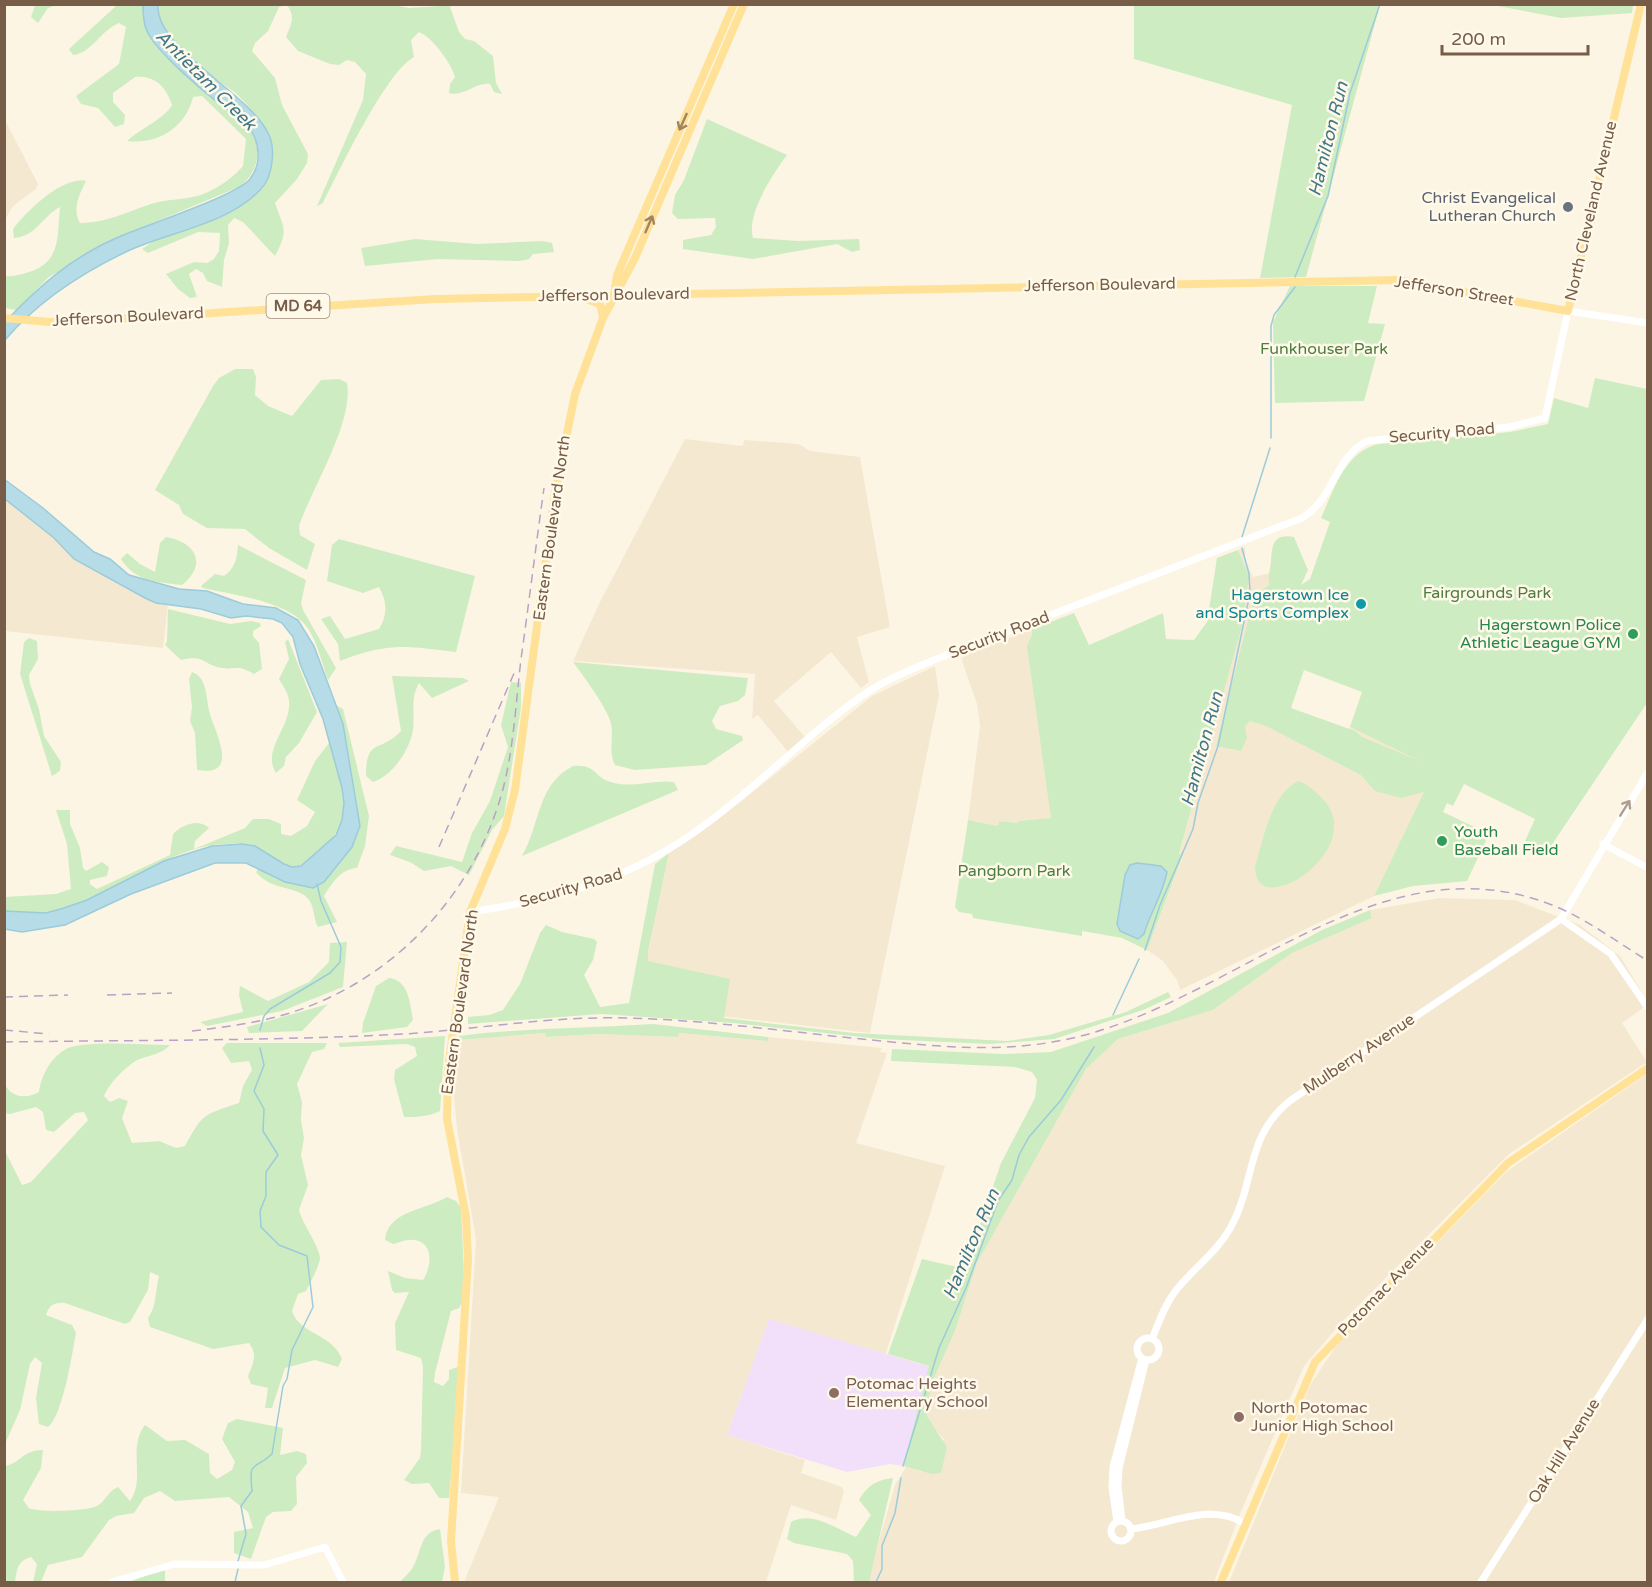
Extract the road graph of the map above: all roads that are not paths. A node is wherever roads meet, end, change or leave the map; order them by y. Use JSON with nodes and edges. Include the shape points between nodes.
{"nodes":[{"id":1,"x":744,"y":4,"type":"edge"},
{"id":2,"x":1641,"y":4,"type":"edge"},
{"id":3,"x":733,"y":8,"type":"edge"},
{"id":4,"x":711,"y":58,"type":"junction"},
{"id":5,"x":716,"y":69,"type":"junction"},
{"id":6,"x":700,"y":106,"type":"junction"},
{"id":7,"x":635,"y":258,"type":"junction"},
{"id":8,"x":1224,"y":283,"type":"joint"},
{"id":9,"x":656,"y":294,"type":"junction"},
{"id":10,"x":613,"y":295,"type":"junction"},
{"id":11,"x":561,"y":297,"type":"junction"},
{"id":12,"x":1568,"y":310,"type":"junction"},
{"id":13,"x":4,"y":318,"type":"edge"},
{"id":14,"x":603,"y":318,"type":"junction"},
{"id":15,"x":1647,"y":323,"type":"edge"},
{"id":16,"x":1545,"y":418,"type":"joint"},
{"id":17,"x":1647,"y":772,"type":"edge"},
{"id":18,"x":1603,"y":844,"type":"junction"},
{"id":19,"x":1647,"y":868,"type":"edge"},
{"id":20,"x":470,"y":912,"type":"junction"},
{"id":21,"x":1561,"y":920,"type":"junction"},
{"id":22,"x":1647,"y":1008,"type":"edge"},
{"id":23,"x":1647,"y":1068,"type":"edge"},
{"id":24,"x":1647,"y":1319,"type":"edge"},
{"id":25,"x":1152,"y":1339,"type":"junction"},
{"id":26,"x":1144,"y":1359,"type":"junction"},
{"id":27,"x":1120,"y":1521,"type":"junction"},
{"id":28,"x":1245,"y":1524,"type":"junction"},
{"id":29,"x":1131,"y":1529,"type":"junction"},
{"id":30,"x":112,"y":1582,"type":"edge"},
{"id":31,"x":343,"y":1582,"type":"edge"},
{"id":32,"x":455,"y":1582,"type":"edge"},
{"id":33,"x":1221,"y":1582,"type":"edge"},
{"id":34,"x":1481,"y":1582,"type":"edge"}],
"edges":[{"from":1,"to":5,"type":"main road","name":"Eastern Boulevard North"},
{"from":2,"to":12,"type":"main road","name":"North Cleveland Avenue"},
{"from":3,"to":4,"type":"main road","name":"Eastern Boulevard North"},
{"from":3,"to":5,"type":"main road","via":[[734,21]]},
{"from":4,"to":6,"type":"main road","via":[[711,68],[698,99]]},
{"from":4,"to":10,"type":"main road","name":"Eastern Boulevard North","one_way":true,"via":[[617,275]]},
{"from":5,"to":6,"type":"main road","name":"Eastern Boulevard North"},
{"from":7,"to":6,"type":"main road","name":"Eastern Boulevard North","one_way":true},
{"from":7,"to":9,"type":"main road","via":[[628,285],[633,290]]},
{"from":7,"to":10,"type":"main road","name":"Eastern Boulevard North"},
{"from":8,"to":9,"type":"main road","name":"Jefferson Boulevard","number":"MD 64"},
{"from":8,"to":12,"type":"main road","name":"Jefferson Street","number":"MD 64","via":[[1398,280]]},
{"from":9,"to":10,"type":"main road","name":"Jefferson Boulevard","number":"MD 64"},
{"from":10,"to":11,"type":"main road","name":"Jefferson Boulevard","number":"MD 64"},
{"from":10,"to":14,"type":"main road","name":"Eastern Boulevard North"},
{"from":11,"to":13,"type":"main road","name":"Jefferson Boulevard","number":"MD 64","via":[[359,302],[88,321]]},
{"from":11,"to":14,"type":"main road","via":[[594,300],[600,304]]},
{"from":12,"to":15,"type":"street","name":"Jefferson Street"},
{"from":12,"to":16,"type":"street","name":"North Cleveland Avenue"},
{"from":14,"to":20,"type":"main road","name":"Eastern Boulevard North","via":[[575,394],[560,461],[513,800]]},
{"from":16,"to":20,"type":"street","name":"Security Road","via":[[1509,427],[1367,441],[1348,453],[1324,499],[1302,518],[884,682],[839,713],[708,824],[634,870],[557,895]]},
{"from":18,"to":17,"type":"street","one_way":true},
{"from":18,"to":19,"type":"street"},
{"from":18,"to":21,"type":"street"},
{"from":20,"to":32,"type":"main road","name":"Eastern Boulevard North","via":[[446,1097],[449,1143],[466,1217],[468,1260],[451,1541]]},
{"from":21,"to":22,"type":"street","via":[[1611,954]]},
{"from":21,"to":25,"type":"street","name":"Mulberry Avenue","via":[[1278,1110],[1260,1135],[1238,1211],[1222,1242],[1175,1292]]},
{"from":23,"to":28,"type":"main road","name":"Potomac Avenue","via":[[1508,1163],[1321,1355],[1308,1372]]},
{"from":24,"to":34,"type":"street","name":"Oak Hill Avenue"},
{"from":25,"to":26,"type":"street","via":[[1143,1339],[1137,1346]]},
{"from":25,"to":26,"type":"street","via":[[1159,1352],[1154,1359]]},
{"from":26,"to":27,"type":"street","via":[[1113,1467],[1112,1487]]},
{"from":27,"to":29,"type":"street"},
{"from":27,"to":29,"type":"street","via":[[1111,1529],[1115,1540],[1126,1540]]},
{"from":28,"to":29,"type":"street","via":[[1228,1516],[1210,1514]]},
{"from":28,"to":33,"type":"main road","name":"Potomac Avenue"},
{"from":30,"to":31,"type":"street","via":[[175,1564],[276,1563],[326,1547]]}]}
